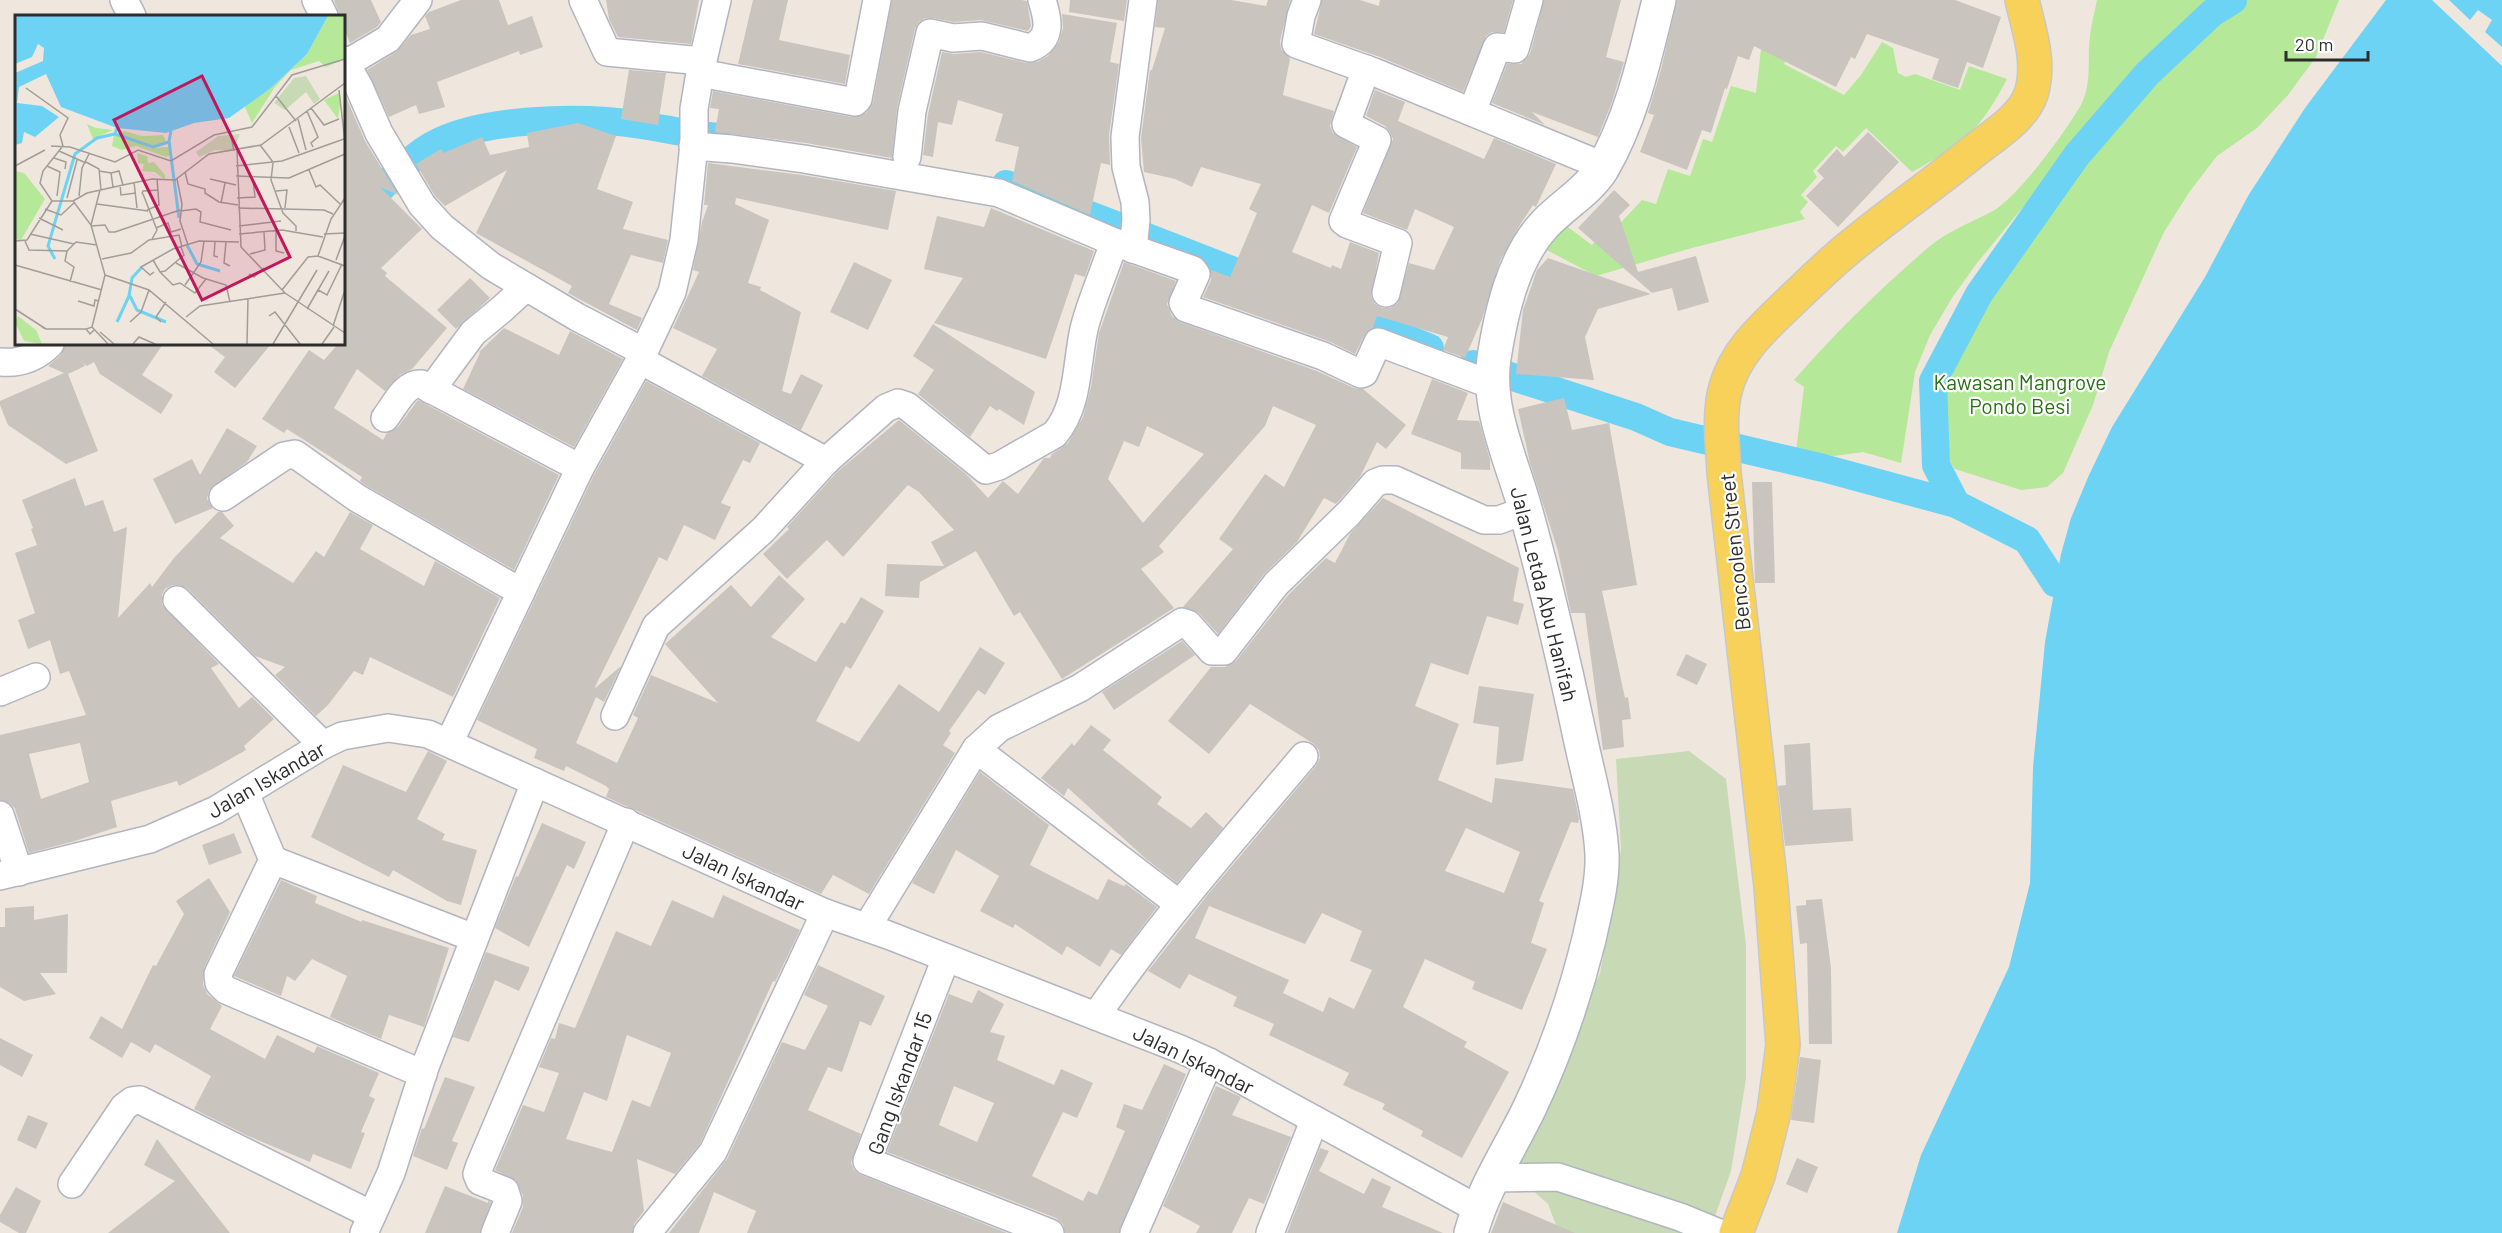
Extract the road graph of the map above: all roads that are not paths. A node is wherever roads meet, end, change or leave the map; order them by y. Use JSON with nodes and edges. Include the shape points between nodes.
{"nodes":[{"id":1,"x":124,"y":0,"type":"edge"},
{"id":2,"x":316,"y":0,"type":"edge"},
{"id":3,"x":418,"y":0,"type":"edge"},
{"id":4,"x":583,"y":0,"type":"edge"},
{"id":5,"x":717,"y":0,"type":"edge"},
{"id":6,"x":877,"y":0,"type":"edge"},
{"id":7,"x":1042,"y":0,"type":"edge"},
{"id":8,"x":1143,"y":0,"type":"edge"},
{"id":9,"x":1307,"y":0,"type":"edge"},
{"id":10,"x":1529,"y":0,"type":"edge"},
{"id":11,"x":1659,"y":0,"type":"edge"},
{"id":12,"x":2022,"y":0,"type":"edge"},
{"id":13,"x":132,"y":15,"type":"edge"},
{"id":14,"x":324,"y":15,"type":"edge"},
{"id":15,"x":345,"y":62,"type":"edge"},
{"id":16,"x":697,"y":63,"type":"junction"},
{"id":17,"x":345,"y":65,"type":"edge"},
{"id":18,"x":1366,"y":69,"type":"junction"},
{"id":19,"x":1472,"y":112,"type":"junction"},
{"id":20,"x":693,"y":141,"type":"junction"},
{"id":21,"x":907,"y":157,"type":"dead end"},
{"id":22,"x":1603,"y":166,"type":"junction"},
{"id":23,"x":1127,"y":246,"type":"junction"},
{"id":24,"x":526,"y":287,"type":"junction"},
{"id":25,"x":1386,"y":293,"type":"dead end"},
{"id":26,"x":49,"y":345,"type":"edge"},
{"id":27,"x":643,"y":356,"type":"junction"},
{"id":28,"x":0,"y":362,"type":"edge"},
{"id":29,"x":1493,"y":374,"type":"junction"},
{"id":30,"x":431,"y":390,"type":"junction"},
{"id":31,"x":385,"y":418,"type":"dead end"},
{"id":32,"x":826,"y":461,"type":"junction"},
{"id":33,"x":580,"y":468,"type":"junction"},
{"id":34,"x":223,"y":497,"type":"dead end"},
{"id":35,"x":1526,"y":510,"type":"junction"},
{"id":36,"x":521,"y":592,"type":"junction"},
{"id":37,"x":177,"y":600,"type":"dead end"},
{"id":38,"x":36,"y":677,"type":"dead end"},
{"id":39,"x":0,"y":692,"type":"edge"},
{"id":40,"x":615,"y":716,"type":"dead end"},
{"id":41,"x":449,"y":743,"type":"junction"},
{"id":42,"x":323,"y":745,"type":"junction"},
{"id":43,"x":976,"y":749,"type":"junction"},
{"id":44,"x":1304,"y":756,"type":"dead end"},
{"id":45,"x":535,"y":782,"type":"junction"},
{"id":46,"x":245,"y":793,"type":"junction"},
{"id":47,"x":0,"y":815,"type":"edge"},
{"id":48,"x":626,"y":822,"type":"junction"},
{"id":49,"x":273,"y":860,"type":"junction"},
{"id":50,"x":10,"y":874,"type":"edge"},
{"id":51,"x":1179,"y":904,"type":"junction"},
{"id":52,"x":825,"y":913,"type":"junction"},
{"id":53,"x":867,"y":927,"type":"junction"},
{"id":54,"x":474,"y":938,"type":"junction"},
{"id":55,"x":946,"y":958,"type":"junction"},
{"id":56,"x":1096,"y":1016,"type":"junction"},
{"id":57,"x":1209,"y":1062,"type":"junction"},
{"id":58,"x":423,"y":1074,"type":"junction"},
{"id":59,"x":1314,"y":1121,"type":"junction"},
{"id":60,"x":1494,"y":1178,"type":"junction"},
{"id":61,"x":72,"y":1184,"type":"dead end"},
{"id":62,"x":1474,"y":1221,"type":"edge"},
{"id":63,"x":368,"y":1224,"type":"edge"},
{"id":64,"x":495,"y":1233,"type":"edge"},
{"id":65,"x":647,"y":1233,"type":"edge"},
{"id":66,"x":1050,"y":1233,"type":"edge"},
{"id":67,"x":1134,"y":1233,"type":"edge"},
{"id":68,"x":1270,"y":1233,"type":"edge"},
{"id":69,"x":1719,"y":1233,"type":"edge"},
{"id":70,"x":1736,"y":1233,"type":"edge"}],
"edges":[{"from":1,"to":13,"type":"street"},
{"from":2,"to":14,"type":"street"},
{"from":3,"to":15,"type":"street","via":[[388,39]]},
{"from":4,"to":16,"type":"street","via":[[607,52]]},
{"from":5,"to":16,"type":"street"},
{"from":6,"to":16,"type":"street","via":[[855,102]]},
{"from":7,"to":21,"type":"street","via":[[1048,24],[1043,39],[1030,48],[982,36],[953,38],[930,33],[912,111]]},
{"from":8,"to":23,"type":"street","via":[[1125,137],[1136,220]]},
{"from":9,"to":18,"type":"street","via":[[1296,44]]},
{"from":10,"to":19,"type":"street","via":[[1515,49],[1497,47]]},
{"from":11,"to":22,"type":"street","name":"Jalan Letda Abu Hanifah","via":[[1633,94]]},
{"from":12,"to":70,"type":"main road","name":"Bencoolen Street","via":[[2034,66],[2031,94],[2022,110],[1854,243],[1764,327],[1744,351],[1730,378],[1721,414],[1724,473],[1771,887],[1783,1045],[1774,1112],[1758,1176]]},
{"from":16,"to":20,"type":"street"},
{"from":17,"to":24,"type":"street","via":[[379,133],[422,205],[442,227],[491,266]]},
{"from":18,"to":19,"type":"street"},
{"from":18,"to":25,"type":"street","via":[[1346,124],[1377,141],[1343,221],[1398,243]]},
{"from":19,"to":22,"type":"street"},
{"from":20,"to":23,"type":"street","via":[[999,193]]},
{"from":20,"to":27,"type":"street","via":[[684,240],[672,292]]},
{"from":22,"to":29,"type":"street","name":"Jalan Letda Abu Hanifah","via":[[1532,240],[1506,302]]},
{"from":23,"to":29,"type":"street","via":[[1194,271],[1185,307],[1323,356],[1361,374],[1378,342]]},
{"from":23,"to":32,"type":"street","via":[[1085,328],[1072,402],[1061,427],[1050,439],[986,470],[907,406],[898,404],[886,408]]},
{"from":24,"to":27,"type":"street"},
{"from":24,"to":30,"type":"street","via":[[473,333]]},
{"from":26,"to":28,"type":"street","via":[[33,358]]},
{"from":27,"to":32,"type":"street"},
{"from":27,"to":33,"type":"street"},
{"from":29,"to":35,"type":"street","name":"Jalan Letda Abu Hanifah","via":[[1500,426]]},
{"from":30,"to":31,"type":"street","via":[[421,384],[412,385]]},
{"from":30,"to":33,"type":"street"},
{"from":32,"to":40,"type":"street","via":[[763,530],[656,626]]},
{"from":33,"to":36,"type":"street"},
{"from":34,"to":36,"type":"street","via":[[284,456],[295,454],[357,498]]},
{"from":35,"to":43,"type":"street","via":[[1500,520],[1484,520],[1395,480],[1379,481],[1276,584],[1224,651],[1212,651],[1188,624],[1180,623],[1080,688],[999,728]]},
{"from":35,"to":60,"type":"street","name":"Jalan Letda Abu Hanifah","via":[[1558,635],[1593,800],[1602,852],[1601,878],[1579,978],[1564,1021],[1530,1106]]},
{"from":36,"to":41,"type":"street"},
{"from":37,"to":42,"type":"street"},
{"from":38,"to":39,"type":"street"},
{"from":41,"to":42,"type":"street","name":"Jalan Iskandar","via":[[428,734],[388,728],[342,736]]},
{"from":41,"to":45,"type":"street","name":"Jalan Iskandar"},
{"from":42,"to":46,"type":"street","name":"Jalan Iskandar"},
{"from":43,"to":51,"type":"street"},
{"from":43,"to":53,"type":"street"},
{"from":44,"to":51,"type":"street"},
{"from":45,"to":48,"type":"street","name":"Jalan Iskandar"},
{"from":45,"to":54,"type":"street"},
{"from":46,"to":49,"type":"street"},
{"from":46,"to":50,"type":"street","name":"Jalan Iskandar","via":[[150,839]]},
{"from":47,"to":50,"type":"street"},
{"from":48,"to":52,"type":"street","name":"Jalan Iskandar"},
{"from":48,"to":64,"type":"street","via":[[477,1174],[480,1181],[506,1191],[508,1201]]},
{"from":49,"to":54,"type":"street"},
{"from":49,"to":58,"type":"street","via":[[218,974],[219,983],[226,990]]},
{"from":51,"to":56,"type":"street"},
{"from":52,"to":53,"type":"street","name":"Jalan Iskandar"},
{"from":52,"to":65,"type":"street","via":[[712,1152]]},
{"from":53,"to":55,"type":"street","name":"Jalan Iskandar"},
{"from":54,"to":58,"type":"street"},
{"from":55,"to":56,"type":"street","name":"Jalan Iskandar"},
{"from":55,"to":66,"type":"street","name":"Gang Iskandar 15","via":[[867,1161]]},
{"from":56,"to":57,"type":"street","name":"Jalan Iskandar"},
{"from":57,"to":59,"type":"street","name":"Jalan Iskandar"},
{"from":57,"to":67,"type":"street"},
{"from":58,"to":63,"type":"street","via":[[391,1173]]},
{"from":59,"to":62,"type":"street","name":"Jalan Iskandar"},
{"from":59,"to":68,"type":"street"},
{"from":60,"to":62,"type":"street","name":"Jalan Letda Abu Hanifah"},
{"from":60,"to":69,"type":"street","via":[[1558,1177]]},
{"from":61,"to":63,"type":"street","via":[[124,1107],[140,1100]]}]}
